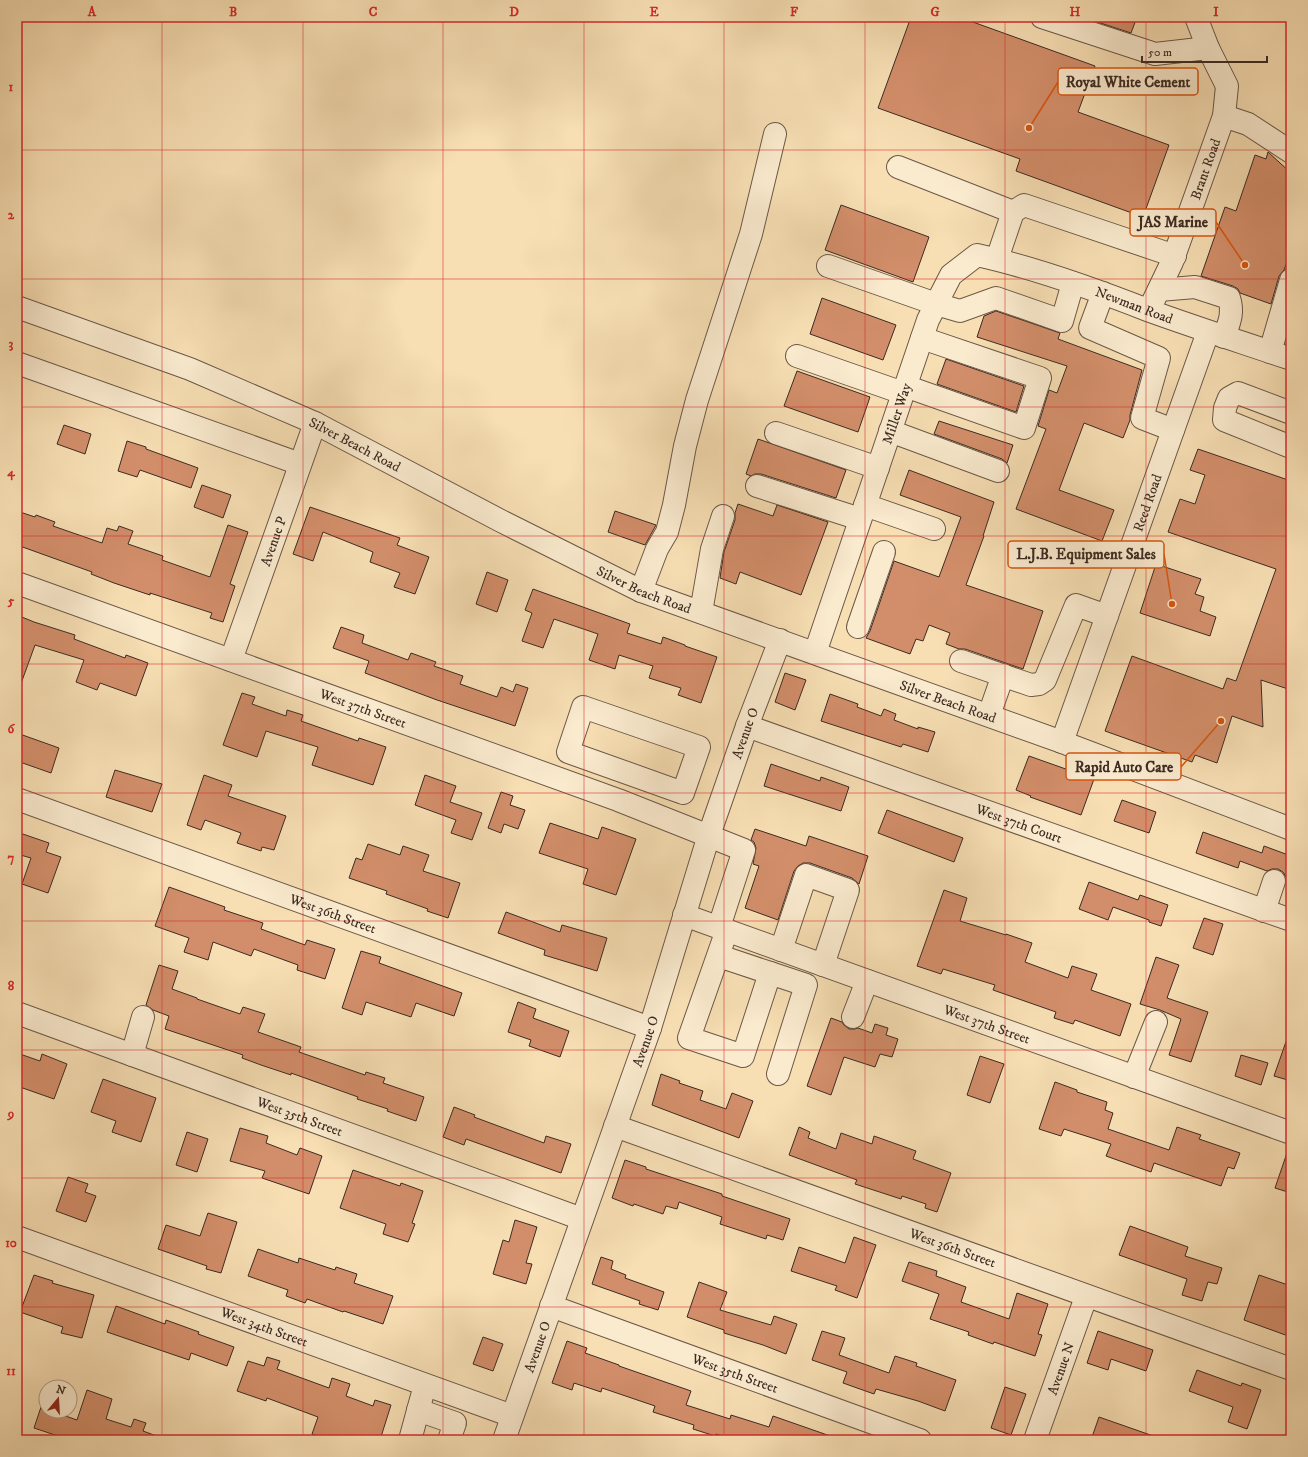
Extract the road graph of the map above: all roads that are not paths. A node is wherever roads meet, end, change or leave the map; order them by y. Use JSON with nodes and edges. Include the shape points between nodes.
{"nodes":[{"id":1,"x":1042,"y":17,"type":"edge"},
{"id":2,"x":1196,"y":17,"type":"edge"},
{"id":3,"x":1208,"y":48,"type":"junction"},
{"id":4,"x":1224,"y":116,"type":"junction"},
{"id":5,"x":775,"y":134,"type":"dead end"},
{"id":6,"x":1291,"y":152,"type":"edge"},
{"id":7,"x":898,"y":167,"type":"dead end"},
{"id":8,"x":1013,"y":212,"type":"junction"},
{"id":9,"x":1175,"y":256,"type":"junction"},
{"id":10,"x":987,"y":257,"type":"junction"},
{"id":11,"x":828,"y":266,"type":"dead end"},
{"id":12,"x":1291,"y":280,"type":"edge"},
{"id":13,"x":1073,"y":283,"type":"junction"},
{"id":14,"x":1159,"y":290,"type":"junction"},
{"id":15,"x":1103,"y":293,"type":"junction"},
{"id":16,"x":936,"y":304,"type":"junction"},
{"id":17,"x":17,"y":307,"type":"edge"},
{"id":18,"x":1150,"y":310,"type":"junction"},
{"id":19,"x":1284,"y":331,"type":"edge"},
{"id":20,"x":1216,"y":334,"type":"junction"},
{"id":21,"x":922,"y":338,"type":"junction"},
{"id":22,"x":1270,"y":352,"type":"junction"},
{"id":23,"x":797,"y":356,"type":"dead end"},
{"id":24,"x":1291,"y":359,"type":"edge"},
{"id":25,"x":17,"y":363,"type":"edge"},
{"id":26,"x":904,"y":390,"type":"junction"},
{"id":27,"x":1291,"y":412,"type":"edge"},
{"id":28,"x":315,"y":423,"type":"junction"},
{"id":29,"x":1173,"y":430,"type":"junction"},
{"id":30,"x":890,"y":431,"type":"junction"},
{"id":31,"x":776,"y":433,"type":"dead end"},
{"id":32,"x":1291,"y":447,"type":"edge"},
{"id":33,"x":300,"y":464,"type":"junction"},
{"id":34,"x":878,"y":468,"type":"junction"},
{"id":35,"x":998,"y":471,"type":"dead end"},
{"id":36,"x":757,"y":486,"type":"dead end"},
{"id":37,"x":863,"y":512,"type":"junction"},
{"id":38,"x":723,"y":516,"type":"dead end"},
{"id":39,"x":934,"y":529,"type":"dead end"},
{"id":40,"x":884,"y":552,"type":"dead end"},
{"id":41,"x":876,"y":577,"type":"junction"},
{"id":42,"x":17,"y":583,"type":"edge"},
{"id":43,"x":839,"y":583,"type":"junction"},
{"id":44,"x":641,"y":591,"type":"junction"},
{"id":45,"x":866,"y":607,"type":"junction"},
{"id":46,"x":701,"y":612,"type":"junction"},
{"id":47,"x":1107,"y":616,"type":"junction"},
{"id":48,"x":858,"y":627,"type":"dead end"},
{"id":49,"x":780,"y":640,"type":"junction"},
{"id":50,"x":815,"y":653,"type":"junction"},
{"id":51,"x":231,"y":660,"type":"junction"},
{"id":52,"x":960,"y":661,"type":"dead end"},
{"id":53,"x":1003,"y":675,"type":"junction"},
{"id":54,"x":989,"y":715,"type":"junction"},
{"id":55,"x":747,"y":726,"type":"junction"},
{"id":56,"x":1062,"y":742,"type":"junction"},
{"id":57,"x":628,"y":774,"type":"junction"},
{"id":58,"x":17,"y":799,"type":"edge"},
{"id":59,"x":618,"y":800,"type":"junction"},
{"id":60,"x":1291,"y":829,"type":"edge"},
{"id":61,"x":709,"y":836,"type":"junction"},
{"id":62,"x":1274,"y":881,"type":"dead end"},
{"id":63,"x":1264,"y":910,"type":"junction"},
{"id":64,"x":684,"y":915,"type":"junction"},
{"id":65,"x":1291,"y":920,"type":"edge"},
{"id":66,"x":723,"y":929,"type":"junction"},
{"id":67,"x":781,"y":950,"type":"junction"},
{"id":68,"x":718,"y":956,"type":"junction"},
{"id":69,"x":822,"y":964,"type":"junction"},
{"id":70,"x":770,"y":973,"type":"junction"},
{"id":71,"x":866,"y":981,"type":"junction"},
{"id":72,"x":17,"y":1013,"type":"edge"},
{"id":73,"x":143,"y":1017,"type":"dead end"},
{"id":74,"x":853,"y":1017,"type":"dead end"},
{"id":75,"x":1156,"y":1022,"type":"dead end"},
{"id":76,"x":650,"y":1028,"type":"junction"},
{"id":77,"x":132,"y":1055,"type":"junction"},
{"id":78,"x":778,"y":1074,"type":"dead end"},
{"id":79,"x":1134,"y":1077,"type":"junction"},
{"id":80,"x":615,"y":1126,"type":"junction"},
{"id":81,"x":1291,"y":1133,"type":"edge"},
{"id":82,"x":582,"y":1219,"type":"junction"},
{"id":83,"x":17,"y":1237,"type":"edge"},
{"id":84,"x":1086,"y":1297,"type":"junction"},
{"id":85,"x":551,"y":1306,"type":"junction"},
{"id":86,"x":1291,"y":1370,"type":"edge"},
{"id":87,"x":425,"y":1385,"type":"junction"},
{"id":88,"x":418,"y":1410,"type":"junction"},
{"id":89,"x":512,"y":1416,"type":"junction"},
{"id":90,"x":410,"y":1440,"type":"edge"},
{"id":91,"x":449,"y":1440,"type":"edge"},
{"id":92,"x":504,"y":1440,"type":"edge"},
{"id":93,"x":920,"y":1440,"type":"edge"},
{"id":94,"x":1035,"y":1440,"type":"edge"}],
"edges":[{"from":1,"to":3,"type":"street","via":[[1155,54]]},
{"from":2,"to":3,"type":"street","name":"Brant Road"},
{"from":3,"to":4,"type":"street","name":"Brant Road","via":[[1227,86]]},
{"from":4,"to":6,"type":"street","via":[[1248,124]]},
{"from":4,"to":9,"type":"street","name":"Brant Road"},
{"from":5,"to":44,"type":"street","via":[[751,234],[685,446],[667,532],[657,549]]},
{"from":7,"to":8,"type":"street"},
{"from":8,"to":9,"type":"street","via":[[1024,205]]},
{"from":8,"to":10,"type":"street"},
{"from":9,"to":14,"type":"street","name":"Brant Road"},
{"from":10,"to":13,"type":"street","name":"Newman Road"},
{"from":10,"to":16,"type":"street","name":"Miller Way","via":[[951,275]]},
{"from":11,"to":16,"type":"street"},
{"from":12,"to":19,"type":"street"},
{"from":13,"to":15,"type":"street","name":"Newman Road"},
{"from":13,"to":16,"type":"street","via":[[1062,321],[996,298],[960,311]]},
{"from":14,"to":18,"type":"street","name":"Brant Road"},
{"from":14,"to":20,"type":"street","name":"Reed Road","via":[[1195,287],[1229,298],[1231,316]]},
{"from":15,"to":18,"type":"street","name":"Newman Road"},
{"from":15,"to":29,"type":"street","via":[[1090,328],[1159,358],[1142,418]]},
{"from":16,"to":21,"type":"street","name":"Miller Way"},
{"from":17,"to":28,"type":"street","name":"Silver Beach Road","via":[[190,369]]},
{"from":18,"to":20,"type":"street","name":"Newman Road"},
{"from":19,"to":22,"type":"street"},
{"from":20,"to":22,"type":"street","name":"Newman Road"},
{"from":20,"to":29,"type":"street","name":"Reed Road"},
{"from":21,"to":26,"type":"street","name":"Miller Way"},
{"from":21,"to":26,"type":"street","via":[[1040,378],[1024,428]]},
{"from":22,"to":24,"type":"street","name":"Newman Road"},
{"from":23,"to":26,"type":"street"},
{"from":25,"to":33,"type":"street"},
{"from":26,"to":30,"type":"street","name":"Miller Way"},
{"from":27,"to":32,"type":"street","via":[[1238,393],[1229,398],[1224,420]]},
{"from":28,"to":33,"type":"street","name":"Avenue P"},
{"from":28,"to":44,"type":"street","name":"Silver Beach Road"},
{"from":29,"to":47,"type":"street","name":"Reed Road"},
{"from":30,"to":34,"type":"street","name":"Miller Way"},
{"from":30,"to":35,"type":"street"},
{"from":31,"to":34,"type":"street"},
{"from":33,"to":51,"type":"street","name":"Avenue P"},
{"from":34,"to":37,"type":"street","name":"Miller Way"},
{"from":36,"to":37,"type":"street"},
{"from":37,"to":39,"type":"street"},
{"from":37,"to":43,"type":"street","name":"Miller Way"},
{"from":38,"to":46,"type":"street","via":[[712,549]]},
{"from":40,"to":41,"type":"street"},
{"from":41,"to":43,"type":"street"},
{"from":41,"to":45,"type":"street"},
{"from":42,"to":51,"type":"street","name":"West 37th Street"},
{"from":43,"to":45,"type":"street"},
{"from":43,"to":50,"type":"street"},
{"from":44,"to":46,"type":"street","name":"Silver Beach Road"},
{"from":45,"to":48,"type":"street"},
{"from":46,"to":49,"type":"street","name":"Silver Beach Road"},
{"from":47,"to":53,"type":"street","via":[[1076,605],[1045,680],[1039,684],[1031,685]]},
{"from":47,"to":56,"type":"street","name":"Reed Road"},
{"from":49,"to":50,"type":"street","name":"Silver Beach Road"},
{"from":49,"to":55,"type":"street","name":"Avenue O"},
{"from":50,"to":54,"type":"street","name":"Silver Beach Road"},
{"from":51,"to":59,"type":"street","name":"West 37th Street"},
{"from":52,"to":53,"type":"street"},
{"from":53,"to":54,"type":"street"},
{"from":54,"to":56,"type":"street","name":"Silver Beach Road"},
{"from":55,"to":61,"type":"street","name":"Avenue O"},
{"from":55,"to":63,"type":"street","name":"West 37th Court"},
{"from":56,"to":60,"type":"street","name":"Silver Beach Road"},
{"from":57,"to":57,"type":"street","via":[[683,793],[699,747],[583,707],[568,752]]},
{"from":57,"to":59,"type":"street"},
{"from":58,"to":76,"type":"street","name":"West 36th Street"},
{"from":59,"to":61,"type":"street","name":"West 37th Street"},
{"from":61,"to":64,"type":"street","name":"Avenue O"},
{"from":61,"to":66,"type":"street","name":"West 37th Street","via":[[744,850]]},
{"from":62,"to":63,"type":"street"},
{"from":63,"to":65,"type":"street","name":"West 37th Court"},
{"from":64,"to":66,"type":"street","name":"West 37th Street"},
{"from":64,"to":76,"type":"street","name":"Avenue O"},
{"from":66,"to":67,"type":"street","name":"West 37th Street"},
{"from":66,"to":68,"type":"street"},
{"from":67,"to":69,"type":"street","name":"West 37th Street"},
{"from":67,"to":69,"type":"street","via":[[806,875],[848,890]]},
{"from":68,"to":70,"type":"street"},
{"from":68,"to":70,"type":"street","via":[[689,1038],[743,1056]]},
{"from":69,"to":71,"type":"street","name":"West 37th Street"},
{"from":70,"to":78,"type":"street","via":[[806,985]]},
{"from":71,"to":74,"type":"street"},
{"from":71,"to":79,"type":"street","name":"West 37th Street"},
{"from":72,"to":77,"type":"street","name":"West 35th Street"},
{"from":73,"to":77,"type":"street"},
{"from":75,"to":79,"type":"street"},
{"from":76,"to":80,"type":"street","name":"Avenue O"},
{"from":77,"to":82,"type":"street","name":"West 35th Street"},
{"from":79,"to":81,"type":"street","name":"West 37th Street"},
{"from":80,"to":82,"type":"street","name":"Avenue O"},
{"from":80,"to":84,"type":"street","name":"West 36th Street"},
{"from":82,"to":85,"type":"street","name":"Avenue O"},
{"from":83,"to":87,"type":"street","name":"West 34th Street"},
{"from":84,"to":86,"type":"street","name":"West 36th Street"},
{"from":84,"to":94,"type":"street","name":"Avenue N"},
{"from":85,"to":89,"type":"street","name":"Avenue O"},
{"from":85,"to":93,"type":"street","name":"West 35th Street"},
{"from":87,"to":88,"type":"street"},
{"from":87,"to":89,"type":"street","name":"West 34th Street"},
{"from":88,"to":90,"type":"street"},
{"from":88,"to":91,"type":"street","via":[[455,1423]]},
{"from":89,"to":92,"type":"street","name":"Avenue O"}]}
